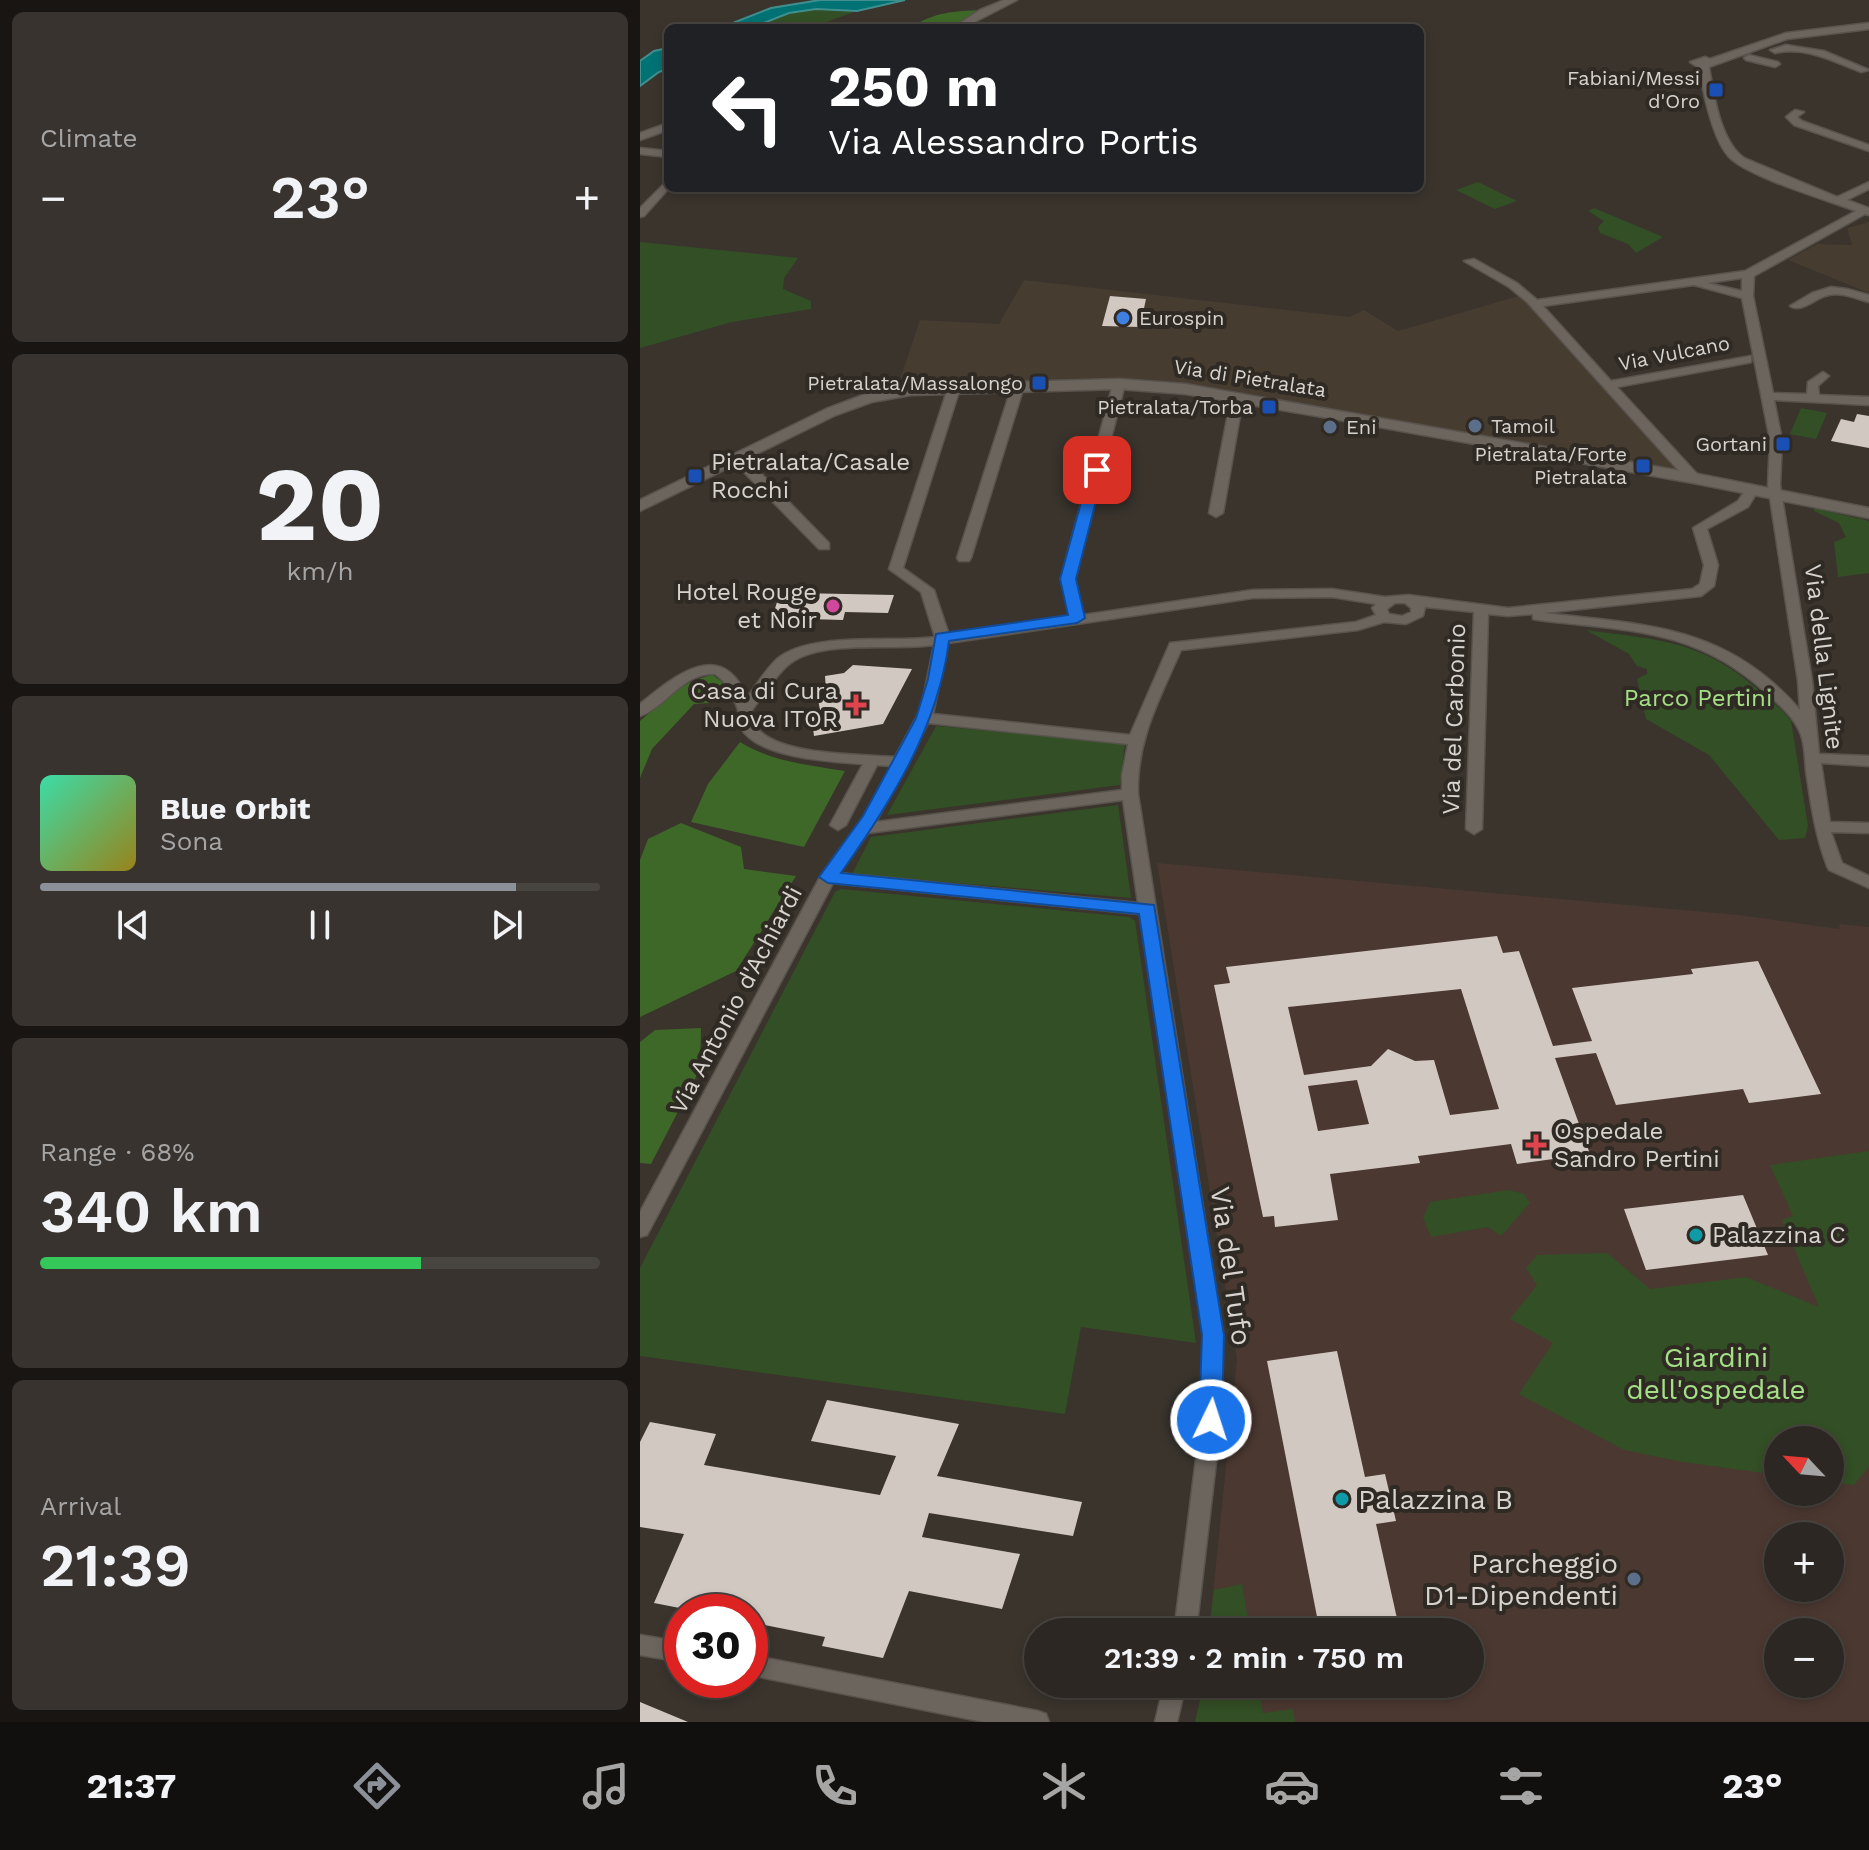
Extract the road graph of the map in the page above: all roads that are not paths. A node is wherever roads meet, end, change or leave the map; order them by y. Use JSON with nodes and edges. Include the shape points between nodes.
{"nodes":[{"id":1,"x":1012,"y":0,"type":"edge"},
{"id":2,"x":964,"y":24,"type":"edge"},
{"id":3,"x":1869,"y":26,"type":"edge"},
{"id":4,"x":1745,"y":56,"type":"junction"},
{"id":5,"x":1775,"y":64,"type":"dead end"},
{"id":6,"x":1864,"y":70,"type":"dead end"},
{"id":7,"x":1799,"y":112,"type":"dead end"},
{"id":8,"x":664,"y":128,"type":"edge"},
{"id":9,"x":640,"y":137,"type":"edge"},
{"id":10,"x":1869,"y":148,"type":"edge"},
{"id":11,"x":640,"y":151,"type":"edge"},
{"id":12,"x":664,"y":154,"type":"edge"},
{"id":13,"x":1869,"y":185,"type":"edge"},
{"id":14,"x":664,"y":187,"type":"edge"},
{"id":15,"x":1839,"y":200,"type":"junction"},
{"id":16,"x":1867,"y":211,"type":"edge"},
{"id":17,"x":640,"y":214,"type":"edge"},
{"id":18,"x":1470,"y":261,"type":"dead end"},
{"id":19,"x":1748,"y":274,"type":"junction"},
{"id":20,"x":1687,"y":282,"type":"junction"},
{"id":21,"x":1747,"y":296,"type":"junction"},
{"id":22,"x":1869,"y":299,"type":"edge"},
{"id":23,"x":1535,"y":304,"type":"junction"},
{"id":24,"x":1796,"y":306,"type":"dead end"},
{"id":25,"x":1747,"y":359,"type":"dead end"},
{"id":26,"x":1823,"y":376,"type":"dead end"},
{"id":27,"x":1119,"y":384,"type":"junction"},
{"id":28,"x":1609,"y":385,"type":"junction"},
{"id":29,"x":1018,"y":386,"type":"junction"},
{"id":30,"x":954,"y":388,"type":"junction"},
{"id":31,"x":1767,"y":396,"type":"junction"},
{"id":32,"x":1237,"y":398,"type":"junction"},
{"id":33,"x":1813,"y":398,"type":"junction"},
{"id":34,"x":1869,"y":401,"type":"edge"},
{"id":35,"x":738,"y":458,"type":"junction"},
{"id":36,"x":1693,"y":478,"type":"junction"},
{"id":37,"x":1753,"y":489,"type":"junction"},
{"id":38,"x":1777,"y":494,"type":"junction"},
{"id":39,"x":641,"y":504,"type":"edge"},
{"id":40,"x":1216,"y":513,"type":"dead end"},
{"id":41,"x":1869,"y":513,"type":"edge"},
{"id":42,"x":824,"y":546,"type":"dead end"},
{"id":43,"x":964,"y":558,"type":"dead end"},
{"id":44,"x":1384,"y":601,"type":"junction"},
{"id":45,"x":1414,"y":608,"type":"junction"},
{"id":46,"x":1477,"y":610,"type":"junction"},
{"id":47,"x":1508,"y":612,"type":"junction"},
{"id":48,"x":1384,"y":617,"type":"junction"},
{"id":49,"x":1077,"y":618,"type":"junction"},
{"id":50,"x":942,"y":637,"type":"junction"},
{"id":51,"x":1785,"y":702,"type":"junction"},
{"id":52,"x":1807,"y":703,"type":"junction"},
{"id":53,"x":745,"y":710,"type":"junction"},
{"id":54,"x":640,"y":712,"type":"edge"},
{"id":55,"x":924,"y":718,"type":"junction"},
{"id":56,"x":1809,"y":736,"type":"junction"},
{"id":57,"x":1137,"y":740,"type":"junction"},
{"id":58,"x":1812,"y":758,"type":"junction"},
{"id":59,"x":873,"y":759,"type":"junction"},
{"id":60,"x":1869,"y":761,"type":"edge"},
{"id":61,"x":900,"y":762,"type":"junction"},
{"id":62,"x":1130,"y":794,"type":"junction"},
{"id":63,"x":838,"y":825,"type":"dead end"},
{"id":64,"x":1822,"y":827,"type":"junction"},
{"id":65,"x":1869,"y":828,"type":"edge"},
{"id":66,"x":863,"y":829,"type":"junction"},
{"id":67,"x":1474,"y":829,"type":"dead end"},
{"id":68,"x":828,"y":877,"type":"junction"},
{"id":69,"x":1869,"y":883,"type":"edge"},
{"id":70,"x":1147,"y":909,"type":"junction"},
{"id":71,"x":640,"y":1230,"type":"edge"},
{"id":72,"x":1187,"y":1618,"type":"edge"},
{"id":73,"x":640,"y":1645,"type":"edge"},
{"id":74,"x":664,"y":1649,"type":"edge"},
{"id":75,"x":768,"y":1669,"type":"edge"},
{"id":76,"x":1172,"y":1698,"type":"edge"},
{"id":77,"x":1038,"y":1722,"type":"edge"},
{"id":78,"x":1166,"y":1722,"type":"edge"}],
"edges":[{"from":1,"to":2,"type":"street"},
{"from":3,"to":4,"type":"street","via":[[1783,37]]},
{"from":4,"to":5,"type":"street"},
{"from":4,"to":6,"type":"street","via":[[1796,46]]},
{"from":4,"to":15,"type":"street","via":[[1707,64],[1705,81],[1733,156]]},
{"from":7,"to":10,"type":"street","via":[[1791,117],[1798,123]]},
{"from":8,"to":9,"type":"street"},
{"from":11,"to":12,"type":"street"},
{"from":13,"to":15,"type":"street"},
{"from":14,"to":17,"type":"street"},
{"from":15,"to":16,"type":"street"},
{"from":16,"to":19,"type":"street"},
{"from":18,"to":23,"type":"street"},
{"from":19,"to":20,"type":"street"},
{"from":19,"to":21,"type":"street","name":"Via della Lignite"},
{"from":20,"to":21,"type":"street"},
{"from":20,"to":23,"type":"street"},
{"from":21,"to":31,"type":"street","name":"Via della Lignite"},
{"from":22,"to":24,"type":"street","via":[[1840,288]]},
{"from":23,"to":28,"type":"street"},
{"from":25,"to":28,"type":"street","name":"Via Vulcano"},
{"from":26,"to":33,"type":"street","via":[[1812,385]]},
{"from":27,"to":29,"type":"street","name":"Via di Pietralata"},
{"from":27,"to":32,"type":"street","name":"Via di Pietralata"},
{"from":27,"to":49,"type":"street","via":[[1068,579]]},
{"from":28,"to":36,"type":"street"},
{"from":29,"to":30,"type":"street","name":"Via di Pietralata"},
{"from":29,"to":43,"type":"street"},
{"from":30,"to":35,"type":"street","name":"Via di Pietralata","via":[[863,399]]},
{"from":30,"to":50,"type":"street","via":[[896,569],[931,595]]},
{"from":31,"to":33,"type":"street"},
{"from":31,"to":38,"type":"street","name":"Via della Lignite","via":[[1776,440]]},
{"from":32,"to":36,"type":"street","name":"Via di Pietralata"},
{"from":32,"to":40,"type":"street"},
{"from":33,"to":34,"type":"street"},
{"from":35,"to":39,"type":"street","name":"Via di Pietralata"},
{"from":35,"to":42,"type":"street"},
{"from":36,"to":37,"type":"street","name":"Via di Pietralata"},
{"from":37,"to":38,"type":"street","name":"Via di Pietralata"},
{"from":37,"to":47,"type":"street","via":[[1743,504],[1700,528],[1711,565],[1709,583],[1700,591]]},
{"from":38,"to":41,"type":"street","name":"Via di Pietralata"},
{"from":38,"to":52,"type":"street","name":"Via della Lignite"},
{"from":44,"to":45,"type":"street","via":[[1397,598]]},
{"from":44,"to":48,"type":"street","via":[[1379,608]]},
{"from":44,"to":49,"type":"street","via":[[1332,593],[1270,593]]},
{"from":45,"to":46,"type":"street"},
{"from":45,"to":48,"type":"street","via":[[1399,621]]},
{"from":46,"to":47,"type":"street"},
{"from":46,"to":67,"type":"street","name":"Via del Carbonio"},
{"from":47,"to":51,"type":"street","via":[[1696,642],[1734,659]]},
{"from":48,"to":57,"type":"street","name":"Via del Tufo","via":[[1358,626],[1175,646]]},
{"from":49,"to":50,"type":"street"},
{"from":50,"to":53,"type":"street","via":[[801,651],[781,663]]},
{"from":50,"to":55,"type":"street","name":"Via Antonio d'Achiardi"},
{"from":51,"to":52,"type":"street"},
{"from":51,"to":56,"type":"street"},
{"from":52,"to":56,"type":"street","name":"Via della Lignite"},
{"from":53,"to":54,"type":"street","via":[[729,676],[708,669],[682,679]]},
{"from":53,"to":59,"type":"street","via":[[748,732],[771,746]]},
{"from":55,"to":57,"type":"street"},
{"from":55,"to":61,"type":"street","name":"Via Antonio d'Achiardi"},
{"from":56,"to":58,"type":"street","name":"Via della Lignite"},
{"from":57,"to":62,"type":"street","name":"Via del Tufo"},
{"from":58,"to":60,"type":"street"},
{"from":58,"to":64,"type":"street","name":"Via della Lignite"},
{"from":59,"to":61,"type":"street"},
{"from":59,"to":63,"type":"street"},
{"from":61,"to":66,"type":"street","name":"Via Antonio d'Achiardi"},
{"from":62,"to":66,"type":"street"},
{"from":62,"to":70,"type":"street","name":"Via del Tufo"},
{"from":64,"to":65,"type":"street"},
{"from":64,"to":69,"type":"street","name":"Via della Lignite","via":[[1833,864]]},
{"from":66,"to":68,"type":"street","name":"Via Antonio d'Achiardi"},
{"from":68,"to":70,"type":"street"},
{"from":68,"to":71,"type":"street","name":"Via Antonio d'Achiardi"},
{"from":70,"to":72,"type":"street","name":"Via del Tufo","via":[[1213,1335],[1212,1408]]},
{"from":73,"to":74,"type":"street"},
{"from":75,"to":77,"type":"street"},
{"from":76,"to":78,"type":"street"}]}
